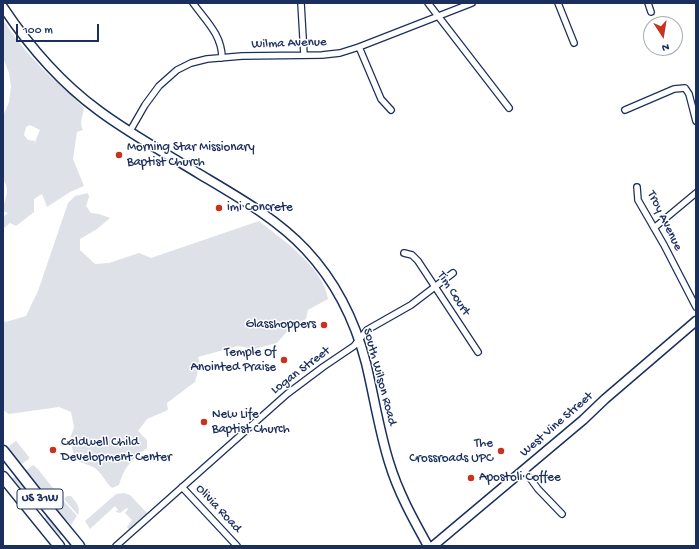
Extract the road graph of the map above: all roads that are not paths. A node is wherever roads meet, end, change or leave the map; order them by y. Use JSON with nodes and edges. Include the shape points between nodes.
{"nodes":[{"id":1,"x":193,"y":3,"type":"edge"},
{"id":2,"x":301,"y":3,"type":"edge"},
{"id":3,"x":428,"y":3,"type":"edge"},
{"id":4,"x":472,"y":3,"type":"edge"},
{"id":5,"x":558,"y":3,"type":"edge"},
{"id":6,"x":648,"y":3,"type":"edge"},
{"id":7,"x":3,"y":7,"type":"edge"},
{"id":8,"x":651,"y":12,"type":"dead end"},
{"id":9,"x":439,"y":16,"type":"junction"},
{"id":10,"x":574,"y":43,"type":"dead end"},
{"id":11,"x":359,"y":47,"type":"junction"},
{"id":12,"x":304,"y":55,"type":"junction"},
{"id":13,"x":222,"y":58,"type":"junction"},
{"id":14,"x":509,"y":108,"type":"dead end"},
{"id":15,"x":391,"y":110,"type":"dead end"},
{"id":16,"x":625,"y":110,"type":"dead end"},
{"id":17,"x":696,"y":121,"type":"edge"},
{"id":18,"x":130,"y":131,"type":"junction"},
{"id":19,"x":637,"y":187,"type":"dead end"},
{"id":20,"x":696,"y":193,"type":"edge"},
{"id":21,"x":654,"y":228,"type":"junction"},
{"id":22,"x":404,"y":253,"type":"dead end"},
{"id":23,"x":453,"y":273,"type":"dead end"},
{"id":24,"x":435,"y":287,"type":"junction"},
{"id":25,"x":696,"y":307,"type":"edge"},
{"id":26,"x":696,"y":321,"type":"edge"},
{"id":27,"x":359,"y":340,"type":"junction"},
{"id":28,"x":478,"y":352,"type":"dead end"},
{"id":29,"x":3,"y":451,"type":"edge"},
{"id":30,"x":524,"y":470,"type":"junction"},
{"id":31,"x":3,"y":477,"type":"edge"},
{"id":32,"x":182,"y":487,"type":"junction"},
{"id":33,"x":562,"y":514,"type":"dead end"},
{"id":34,"x":59,"y":546,"type":"edge"},
{"id":35,"x":79,"y":546,"type":"edge"},
{"id":36,"x":116,"y":546,"type":"edge"},
{"id":37,"x":237,"y":546,"type":"edge"},
{"id":38,"x":428,"y":546,"type":"edge"},
{"id":39,"x":433,"y":546,"type":"edge"}],
"edges":[{"from":1,"to":13,"type":"street","via":[[218,37],[222,46]]},
{"from":2,"to":12,"type":"street"},
{"from":3,"to":9,"type":"street"},
{"from":4,"to":9,"type":"street","name":"Wilma Avenue"},
{"from":5,"to":10,"type":"street"},
{"from":6,"to":8,"type":"street"},
{"from":7,"to":18,"type":"main road","name":"South Wilson Road","via":[[34,49],[59,76],[98,110]]},
{"from":9,"to":11,"type":"street","name":"Wilma Avenue"},
{"from":9,"to":14,"type":"street"},
{"from":11,"to":12,"type":"street","name":"Wilma Avenue","via":[[335,53]]},
{"from":11,"to":15,"type":"street","via":[[381,99]]},
{"from":12,"to":13,"type":"street","name":"Wilma Avenue"},
{"from":13,"to":18,"type":"street","name":"Wilma Avenue","via":[[199,60],[177,70],[154,92]]},
{"from":16,"to":17,"type":"street","via":[[674,89],[685,88]]},
{"from":18,"to":27,"type":"main road","name":"South Wilson Road","via":[[254,208],[296,240],[330,279],[345,305]]},
{"from":19,"to":21,"type":"street","name":"Troy Avenue","via":[[638,200]]},
{"from":20,"to":21,"type":"street"},
{"from":21,"to":25,"type":"street","name":"Troy Avenue"},
{"from":22,"to":24,"type":"street","name":"Tim Court","via":[[415,257]]},
{"from":23,"to":24,"type":"street","name":"Logan Street"},
{"from":24,"to":27,"type":"street","name":"Logan Street","via":[[406,309],[367,330]]},
{"from":24,"to":28,"type":"street","name":"Tim Court"},
{"from":26,"to":30,"type":"main road","name":"West Vine Street"},
{"from":27,"to":32,"type":"street","name":"Logan Street","via":[[287,394]]},
{"from":27,"to":38,"type":"main road","name":"South Wilson Road","via":[[396,483]]},
{"from":29,"to":35,"type":"highway","number":"US 31W"},
{"from":30,"to":33,"type":"street"},
{"from":30,"to":39,"type":"main road","name":"West Vine Street"},
{"from":31,"to":34,"type":"highway","number":"US 31W"},
{"from":32,"to":36,"type":"street","name":"Logan Street"},
{"from":32,"to":37,"type":"street","name":"Olivia Road"}]}
